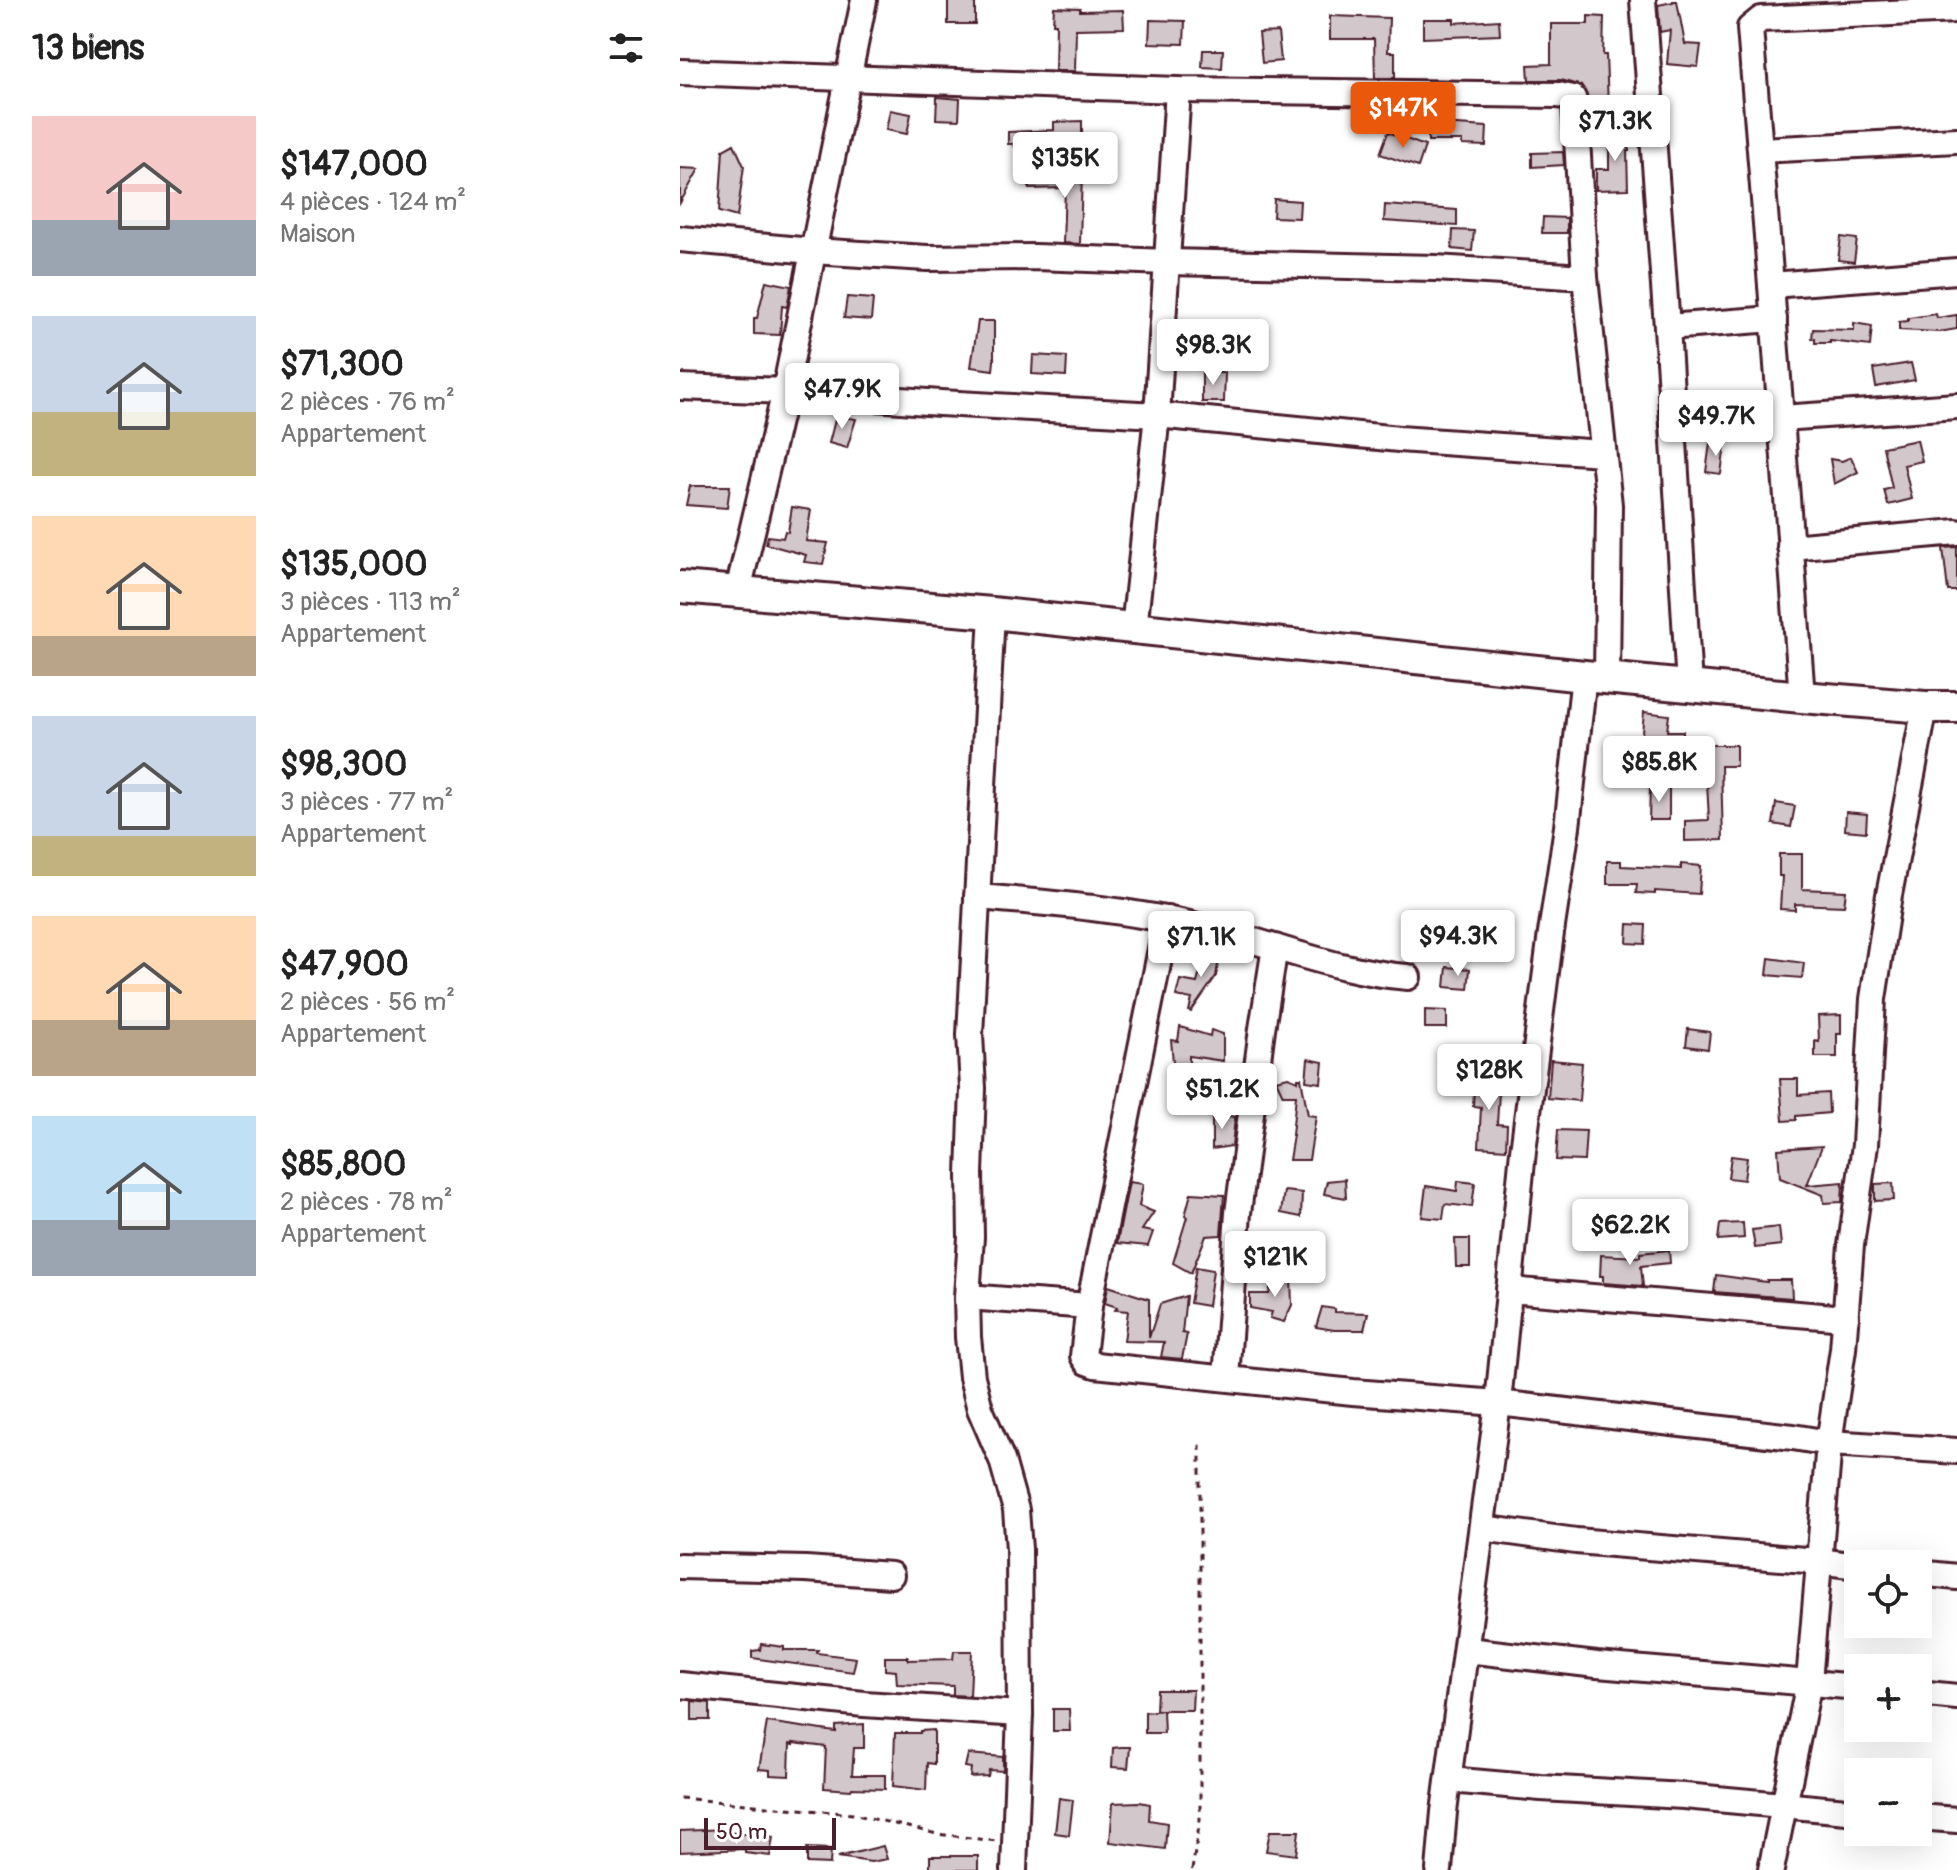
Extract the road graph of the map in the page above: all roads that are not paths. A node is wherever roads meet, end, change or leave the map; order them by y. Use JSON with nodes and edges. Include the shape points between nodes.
{"nodes":[{"id":1,"x":864,"y":0,"type":"edge"},
{"id":2,"x":1643,"y":0,"type":"edge"},
{"id":3,"x":1957,"y":10,"type":"edge"},
{"id":4,"x":680,"y":72,"type":"edge"},
{"id":5,"x":848,"y":77,"type":"junction"},
{"id":6,"x":1178,"y":90,"type":"junction"},
{"id":7,"x":1957,"y":140,"type":"edge"},
{"id":8,"x":1761,"y":150,"type":"junction"},
{"id":9,"x":680,"y":239,"type":"edge"},
{"id":10,"x":812,"y":251,"type":"junction"},
{"id":11,"x":1168,"y":262,"type":"junction"},
{"id":12,"x":1957,"y":271,"type":"edge"},
{"id":13,"x":1585,"y":277,"type":"junction"},
{"id":14,"x":1771,"y":285,"type":"junction"},
{"id":15,"x":1774,"y":319,"type":"junction"},
{"id":16,"x":1667,"y":327,"type":"junction"},
{"id":17,"x":680,"y":387,"type":"edge"},
{"id":18,"x":785,"y":391,"type":"junction"},
{"id":19,"x":1957,"y":406,"type":"edge"},
{"id":20,"x":1157,"y":415,"type":"junction"},
{"id":21,"x":1781,"y":418,"type":"junction"},
{"id":22,"x":1602,"y":453,"type":"junction"},
{"id":23,"x":1957,"y":532,"type":"edge"},
{"id":24,"x":1790,"y":547,"type":"junction"},
{"id":25,"x":680,"y":587,"type":"edge"},
{"id":26,"x":738,"y":591,"type":"junction"},
{"id":27,"x":992,"y":613,"type":"junction"},
{"id":28,"x":1134,"y":629,"type":"junction"},
{"id":29,"x":1596,"y":677,"type":"junction"},
{"id":30,"x":1689,"y":686,"type":"junction"},
{"id":31,"x":1802,"y":697,"type":"junction"},
{"id":32,"x":1925,"y":707,"type":"junction"},
{"id":33,"x":1957,"y":707,"type":"edge"},
{"id":34,"x":977,"y":897,"type":"junction"},
{"id":35,"x":1167,"y":919,"type":"junction"},
{"id":36,"x":1275,"y":947,"type":"junction"},
{"id":37,"x":1408,"y":977,"type":"dead end"},
{"id":38,"x":1509,"y":1290,"type":"junction"},
{"id":39,"x":967,"y":1297,"type":"junction"},
{"id":40,"x":1089,"y":1306,"type":"junction"},
{"id":41,"x":1846,"y":1318,"type":"junction"},
{"id":42,"x":1226,"y":1378,"type":"junction"},
{"id":43,"x":1498,"y":1403,"type":"junction"},
{"id":44,"x":1829,"y":1443,"type":"junction"},
{"id":45,"x":1957,"y":1451,"type":"edge"},
{"id":46,"x":1482,"y":1528,"type":"junction"},
{"id":47,"x":1818,"y":1561,"type":"junction"},
{"id":48,"x":1844,"y":1564,"type":"edge"},
{"id":49,"x":680,"y":1566,"type":"edge"},
{"id":50,"x":1932,"y":1574,"type":"edge"},
{"id":51,"x":891,"y":1575,"type":"dead end"},
{"id":52,"x":1957,"y":1577,"type":"edge"},
{"id":53,"x":1467,"y":1650,"type":"junction"},
{"id":54,"x":1809,"y":1682,"type":"junction"},
{"id":55,"x":680,"y":1685,"type":"edge"},
{"id":56,"x":1844,"y":1686,"type":"edge"},
{"id":57,"x":1932,"y":1694,"type":"edge"},
{"id":58,"x":1957,"y":1697,"type":"edge"},
{"id":59,"x":1020,"y":1714,"type":"junction"},
{"id":60,"x":1449,"y":1780,"type":"junction"},
{"id":61,"x":1784,"y":1806,"type":"junction"},
{"id":62,"x":1844,"y":1811,"type":"edge"},
{"id":63,"x":1932,"y":1818,"type":"edge"},
{"id":64,"x":1957,"y":1820,"type":"edge"},
{"id":65,"x":1014,"y":1870,"type":"edge"},
{"id":66,"x":1439,"y":1870,"type":"edge"},
{"id":67,"x":1771,"y":1870,"type":"edge"}],
"edges":[{"from":1,"to":5,"type":"street"},
{"from":2,"to":16,"type":"street"},
{"from":3,"to":8,"type":"street","via":[[1757,20],[1750,34]]},
{"from":4,"to":5,"type":"street"},
{"from":5,"to":6,"type":"street"},
{"from":5,"to":10,"type":"street"},
{"from":6,"to":11,"type":"street"},
{"from":6,"to":13,"type":"street","via":[[1573,98]]},
{"from":7,"to":8,"type":"street"},
{"from":8,"to":14,"type":"street"},
{"from":9,"to":10,"type":"street"},
{"from":10,"to":11,"type":"street"},
{"from":10,"to":18,"type":"street"},
{"from":11,"to":13,"type":"street"},
{"from":11,"to":20,"type":"street"},
{"from":12,"to":14,"type":"street"},
{"from":13,"to":22,"type":"street"},
{"from":14,"to":15,"type":"street"},
{"from":15,"to":16,"type":"street"},
{"from":15,"to":21,"type":"street"},
{"from":16,"to":30,"type":"street"},
{"from":17,"to":18,"type":"street"},
{"from":18,"to":20,"type":"street"},
{"from":18,"to":26,"type":"street"},
{"from":19,"to":21,"type":"street"},
{"from":20,"to":22,"type":"street"},
{"from":20,"to":28,"type":"street"},
{"from":21,"to":24,"type":"street"},
{"from":22,"to":29,"type":"street","via":[[1609,505]]},
{"from":23,"to":24,"type":"street"},
{"from":24,"to":31,"type":"street"},
{"from":25,"to":26,"type":"main road"},
{"from":26,"to":27,"type":"main road"},
{"from":27,"to":28,"type":"main road"},
{"from":27,"to":34,"type":"street"},
{"from":28,"to":29,"type":"main road"},
{"from":29,"to":30,"type":"main road"},
{"from":29,"to":38,"type":"street","via":[[1551,933]]},
{"from":30,"to":31,"type":"main road"},
{"from":31,"to":32,"type":"main road"},
{"from":32,"to":33,"type":"main road"},
{"from":32,"to":41,"type":"street","via":[[1873,999],[1865,1145]]},
{"from":34,"to":35,"type":"street"},
{"from":34,"to":39,"type":"street"},
{"from":35,"to":36,"type":"street"},
{"from":35,"to":40,"type":"street"},
{"from":36,"to":37,"type":"street","via":[[1355,970]]},
{"from":36,"to":42,"type":"street","via":[[1238,1213]]},
{"from":38,"to":41,"type":"street"},
{"from":38,"to":43,"type":"street"},
{"from":39,"to":40,"type":"street"},
{"from":39,"to":59,"type":"street","via":[[972,1377],[1016,1510]]},
{"from":40,"to":42,"type":"street","via":[[1083,1356],[1087,1362]]},
{"from":41,"to":44,"type":"street"},
{"from":42,"to":43,"type":"street"},
{"from":43,"to":44,"type":"street"},
{"from":43,"to":46,"type":"street"},
{"from":44,"to":45,"type":"street"},
{"from":44,"to":47,"type":"street"},
{"from":46,"to":47,"type":"street"},
{"from":46,"to":53,"type":"street"},
{"from":47,"to":48,"type":"street"},
{"from":47,"to":54,"type":"street"},
{"from":49,"to":51,"type":"street"},
{"from":50,"to":52,"type":"street"},
{"from":53,"to":54,"type":"street"},
{"from":53,"to":60,"type":"street"},
{"from":54,"to":56,"type":"street"},
{"from":54,"to":61,"type":"street"},
{"from":55,"to":59,"type":"street"},
{"from":57,"to":58,"type":"street"},
{"from":59,"to":65,"type":"street"},
{"from":60,"to":61,"type":"street"},
{"from":60,"to":66,"type":"street"},
{"from":61,"to":62,"type":"street"},
{"from":61,"to":67,"type":"street"},
{"from":63,"to":64,"type":"street"}]}
